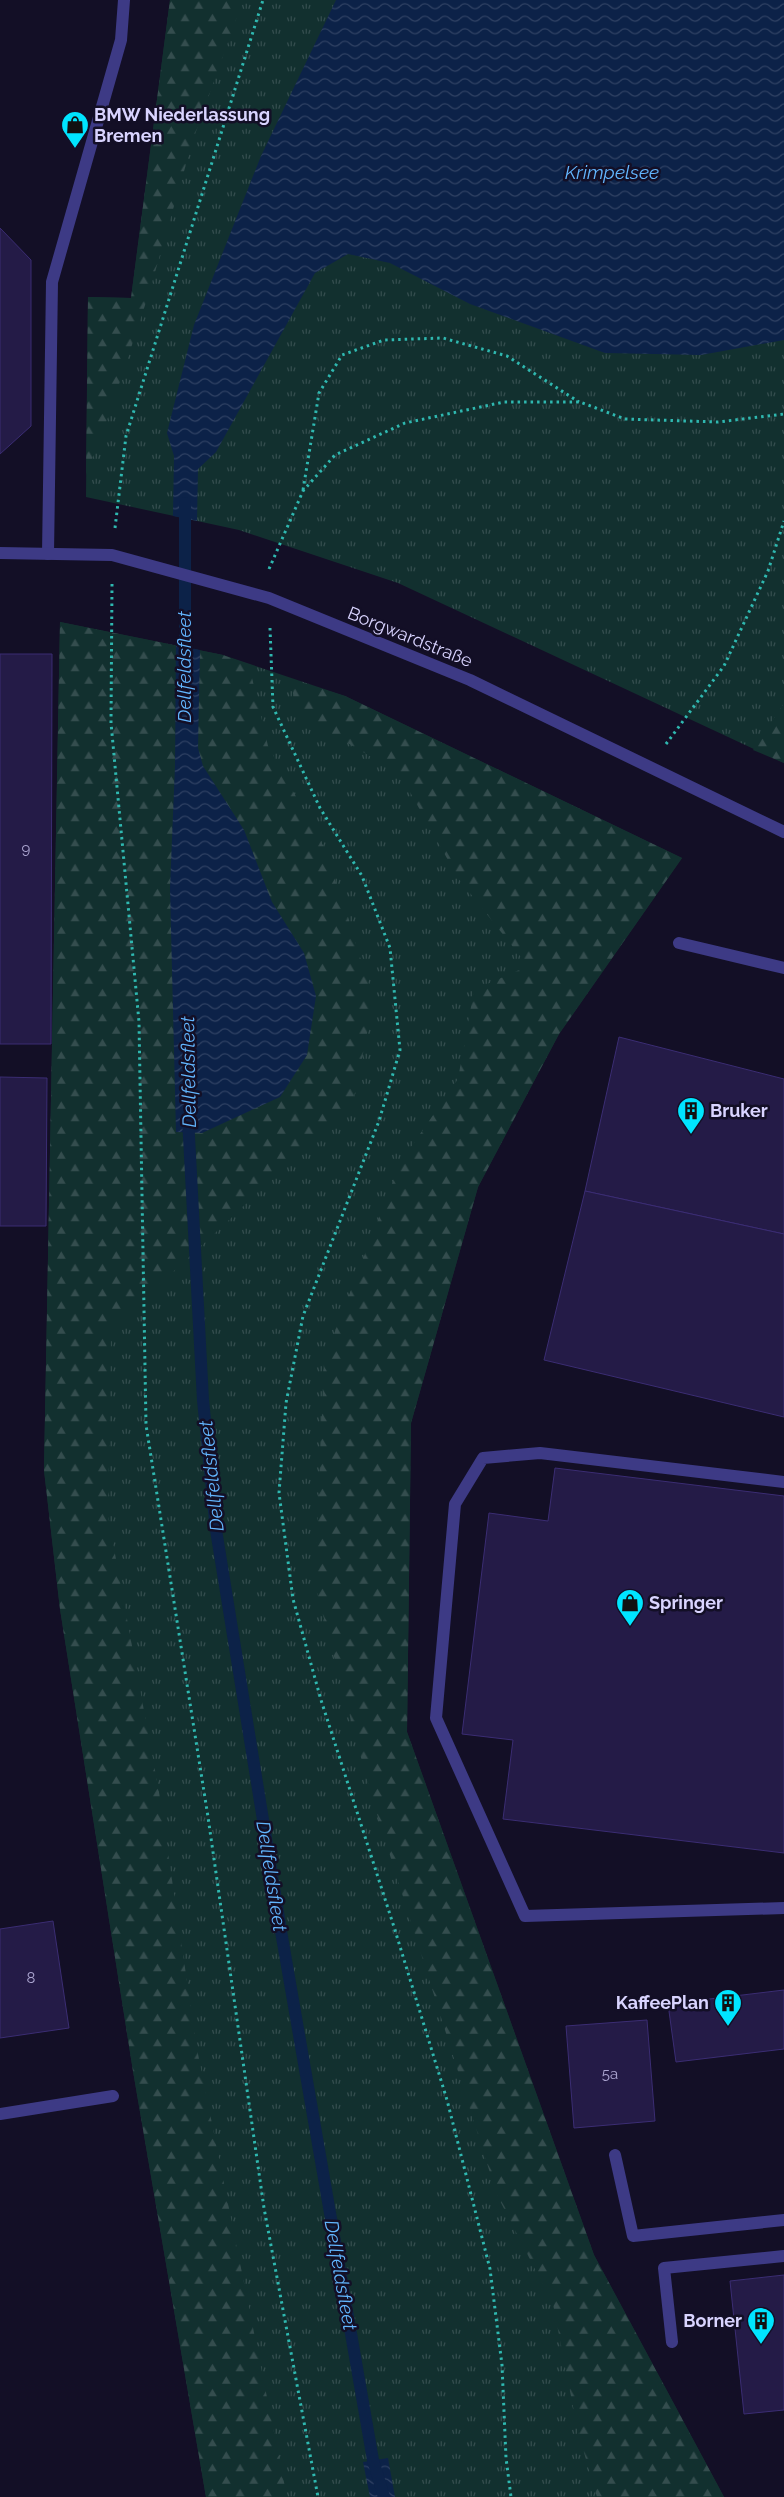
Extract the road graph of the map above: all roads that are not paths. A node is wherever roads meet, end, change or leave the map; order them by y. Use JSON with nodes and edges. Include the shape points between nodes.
{"nodes":[{"id":1,"x":124,"y":0,"type":"edge"},
{"id":2,"x":0,"y":553,"type":"edge"},
{"id":3,"x":48,"y":554,"type":"junction"},
{"id":4,"x":784,"y":832,"type":"edge"},
{"id":5,"x":679,"y":943,"type":"dead end"},
{"id":6,"x":784,"y":968,"type":"edge"},
{"id":7,"x":784,"y":1482,"type":"edge"},
{"id":8,"x":784,"y":1908,"type":"edge"},
{"id":9,"x":113,"y":2096,"type":"dead end"},
{"id":10,"x":0,"y":2114,"type":"edge"},
{"id":11,"x":615,"y":2156,"type":"dead end"},
{"id":12,"x":784,"y":2220,"type":"edge"},
{"id":13,"x":784,"y":2256,"type":"edge"},
{"id":14,"x":672,"y":2342,"type":"dead end"}],
"edges":[{"from":1,"to":3,"type":"street","via":[[121,40],[52,282]]},
{"from":2,"to":3,"type":"street","name":"Borgwardstraße"},
{"from":3,"to":4,"type":"street","name":"Borgwardstraße","via":[[117,556],[268,598],[470,680]]},
{"from":5,"to":6,"type":"street"},
{"from":7,"to":8,"type":"street","via":[[540,1453],[483,1458],[456,1504],[436,1718],[525,1916]]},
{"from":9,"to":10,"type":"street"},
{"from":11,"to":12,"type":"street","via":[[633,2236]]},
{"from":13,"to":14,"type":"street","via":[[664,2268]]}]}
